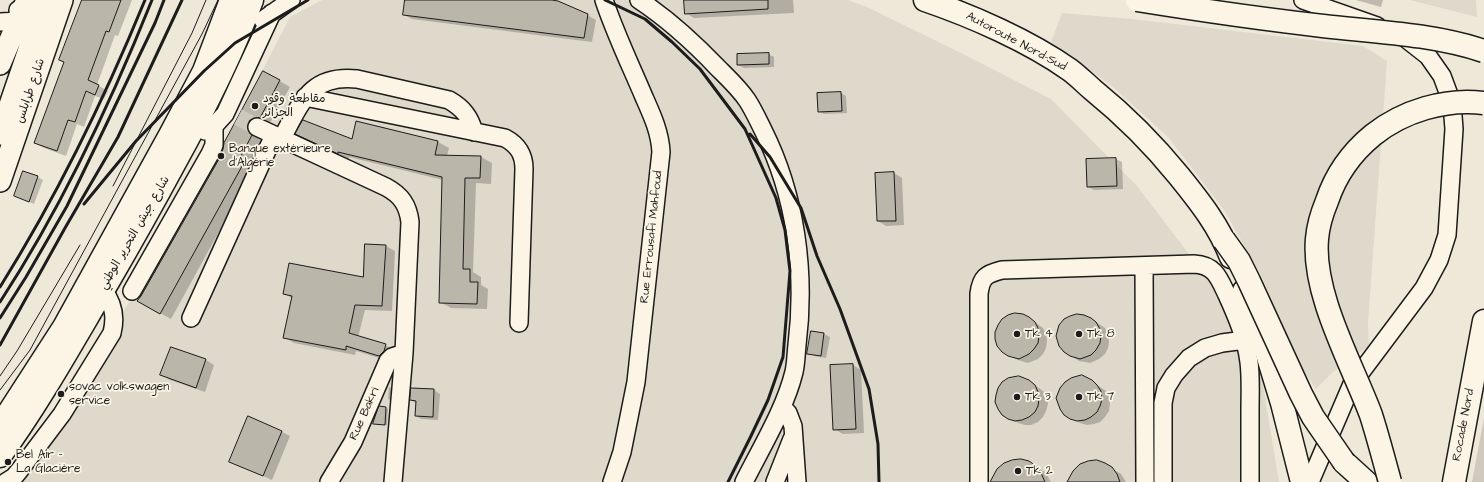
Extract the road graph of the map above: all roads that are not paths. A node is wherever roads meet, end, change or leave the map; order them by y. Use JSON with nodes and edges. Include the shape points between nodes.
{"nodes":[{"id":1,"x":18,"y":0,"type":"edge"},
{"id":2,"x":231,"y":0,"type":"edge"},
{"id":3,"x":252,"y":0,"type":"edge"},
{"id":4,"x":292,"y":0,"type":"edge"},
{"id":5,"x":604,"y":0,"type":"edge"},
{"id":6,"x":639,"y":0,"type":"edge"},
{"id":7,"x":925,"y":0,"type":"edge"},
{"id":8,"x":1137,"y":0,"type":"edge"},
{"id":9,"x":1303,"y":0,"type":"edge"},
{"id":10,"x":45,"y":1,"type":"edge"},
{"id":11,"x":272,"y":13,"type":"junction"},
{"id":12,"x":10,"y":21,"type":"edge"},
{"id":13,"x":226,"y":48,"type":"junction"},
{"id":14,"x":1484,"y":52,"type":"edge"},
{"id":15,"x":0,"y":64,"type":"edge"},
{"id":16,"x":305,"y":97,"type":"junction"},
{"id":17,"x":1484,"y":103,"type":"edge"},
{"id":18,"x":214,"y":126,"type":"junction"},
{"id":19,"x":257,"y":127,"type":"tunnel mouth"},
{"id":20,"x":474,"y":132,"type":"junction"},
{"id":21,"x":0,"y":134,"type":"edge"},
{"id":22,"x":278,"y":137,"type":"junction"},
{"id":23,"x":188,"y":138,"type":"junction"},
{"id":24,"x":0,"y":181,"type":"edge"},
{"id":25,"x":1224,"y":240,"type":"junction"},
{"id":26,"x":1144,"y":266,"type":"junction"},
{"id":27,"x":103,"y":290,"type":"junction"},
{"id":28,"x":132,"y":291,"type":"dead end"},
{"id":29,"x":191,"y":318,"type":"dead end"},
{"id":30,"x":1484,"y":321,"type":"edge"},
{"id":31,"x":519,"y":323,"type":"dead end"},
{"id":32,"x":1244,"y":340,"type":"junction"},
{"id":33,"x":404,"y":353,"type":"junction"},
{"id":34,"x":782,"y":407,"type":"junction"},
{"id":35,"x":0,"y":426,"type":"edge"},
{"id":36,"x":793,"y":431,"type":"junction"},
{"id":37,"x":0,"y":456,"type":"edge"},
{"id":38,"x":6,"y":482,"type":"edge"},
{"id":39,"x":329,"y":482,"type":"edge"},
{"id":40,"x":393,"y":482,"type":"edge"},
{"id":41,"x":612,"y":482,"type":"edge"},
{"id":42,"x":744,"y":482,"type":"edge"},
{"id":43,"x":774,"y":482,"type":"edge"},
{"id":44,"x":797,"y":482,"type":"edge"},
{"id":45,"x":978,"y":482,"type":"edge"},
{"id":46,"x":1145,"y":482,"type":"edge"},
{"id":47,"x":1162,"y":482,"type":"edge"},
{"id":48,"x":1250,"y":482,"type":"edge"},
{"id":49,"x":1302,"y":482,"type":"edge"},
{"id":50,"x":1310,"y":482,"type":"edge"},
{"id":51,"x":1366,"y":482,"type":"edge"},
{"id":52,"x":1390,"y":482,"type":"edge"},
{"id":53,"x":1454,"y":482,"type":"edge"}],
"edges":[{"from":1,"to":12,"type":"street"},
{"from":2,"to":13,"type":"highway","name":"شارع جيش التحرير الوطني"},
{"from":3,"to":13,"type":"highway","name":"شارع جيش التحرير الوطني"},
{"from":4,"to":11,"type":"street"},
{"from":5,"to":41,"type":"street","name":"Rue Errousafi Mahfoud","via":[[616,34],[656,124],[661,152],[636,382],[622,452]]},
{"from":6,"to":34,"type":"street","via":[[688,38],[732,82],[747,100],[780,167],[788,193],[800,259],[801,292],[794,371]]},
{"from":7,"to":25,"type":"highway","name":"Autoroute Nord-Sud","via":[[996,29],[1070,70],[1122,113],[1163,155],[1205,208]]},
{"from":8,"to":14,"type":"highway","bridge":true,"via":[[1214,12],[1425,37]]},
{"from":9,"to":50,"type":"street","via":[[1401,35],[1428,56],[1442,76],[1452,103],[1454,129],[1447,234],[1439,260],[1424,288],[1352,384]]},
{"from":10,"to":12,"type":"main road"},
{"from":10,"to":21,"type":"main road"},
{"from":10,"to":24,"type":"main road","name":"شارع طرابلس"},
{"from":11,"to":13,"type":"street"},
{"from":11,"to":18,"type":"street","via":[[232,113]]},
{"from":12,"to":15,"type":"main road"},
{"from":13,"to":23,"type":"highway","name":"شارع جيش التحرير الوطني"},
{"from":13,"to":35,"type":"highway","name":"شارع جيش التحرير الوطني","via":[[204,71],[64,327]]},
{"from":16,"to":20,"type":"street"},
{"from":16,"to":20,"type":"street","via":[[329,80],[357,80],[449,100],[466,113]]},
{"from":16,"to":22,"type":"street"},
{"from":17,"to":52,"type":"highway","bridge":true,"via":[[1461,102],[1421,110],[1400,118],[1379,131],[1348,160],[1338,175],[1322,214],[1317,240],[1319,267],[1328,308],[1370,415]]},
{"from":18,"to":23,"type":"street"},
{"from":18,"to":28,"type":"street","via":[[214,145],[210,154]]},
{"from":19,"to":22,"type":"street"},
{"from":20,"to":31,"type":"street","via":[[505,138],[512,142],[522,153],[524,161]]},
{"from":22,"to":29,"type":"street"},
{"from":22,"to":33,"type":"street","via":[[390,189],[406,204],[410,222]]},
{"from":23,"to":27,"type":"highway","name":"شارع جيش التحرير الوطني"},
{"from":25,"to":49,"type":"highway","bridge":true,"via":[[1265,348]]},
{"from":25,"to":51,"type":"highway","bridge":true,"via":[[1250,280],[1313,417],[1344,462]]},
{"from":26,"to":32,"type":"street","via":[[1208,266],[1221,281],[1237,316]]},
{"from":26,"to":45,"type":"street","via":[[1002,270],[984,276],[979,294]]},
{"from":26,"to":46,"type":"street"},
{"from":27,"to":37,"type":"highway","name":"شارع جيش التحرير الوطني","via":[[40,397]]},
{"from":27,"to":38,"type":"street","via":[[113,310],[112,333],[62,414],[19,471]]},
{"from":30,"to":53,"type":"highway","name":"Rocade Nord"},
{"from":32,"to":47,"type":"street","via":[[1205,348],[1189,358],[1166,388],[1163,403]]},
{"from":32,"to":48,"type":"street","via":[[1250,381]]},
{"from":33,"to":39,"type":"street","name":"Rue Bakri","via":[[388,361],[353,442]]},
{"from":33,"to":40,"type":"street"},
{"from":34,"to":36,"type":"street","via":[[790,417]]},
{"from":34,"to":42,"type":"street"},
{"from":36,"to":43,"type":"street","via":[[790,446]]},
{"from":36,"to":44,"type":"street"}]}
